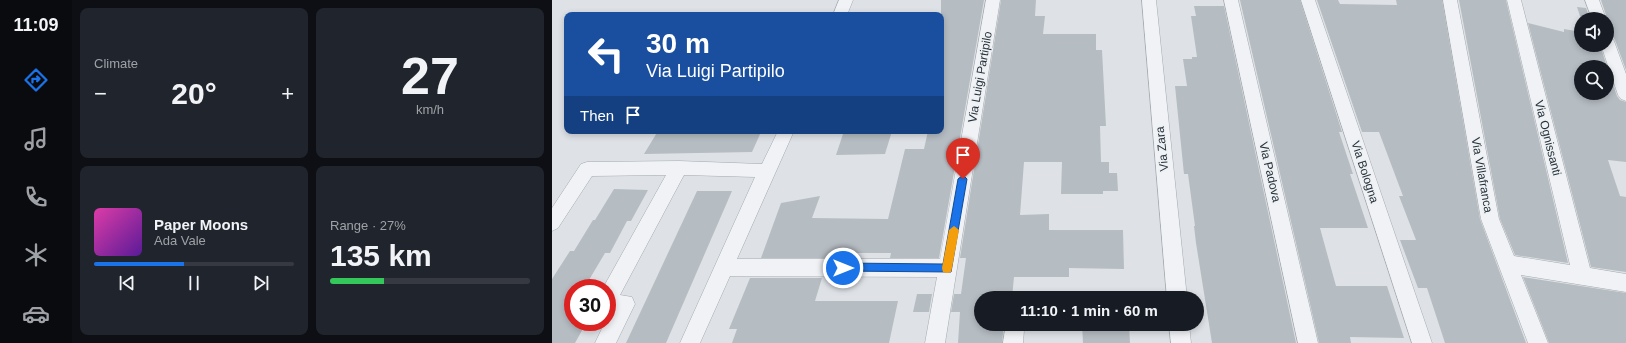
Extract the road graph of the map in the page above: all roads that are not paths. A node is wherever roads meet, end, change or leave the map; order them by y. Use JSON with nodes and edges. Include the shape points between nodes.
{"nodes":[{"id":1,"x":846,"y":0,"type":"edge"},
{"id":2,"x":993,"y":0,"type":"edge"},
{"id":3,"x":1149,"y":0,"type":"edge"},
{"id":4,"x":1231,"y":0,"type":"edge"},
{"id":5,"x":1308,"y":0,"type":"edge"},
{"id":6,"x":1450,"y":0,"type":"edge"},
{"id":7,"x":1514,"y":0,"type":"edge"},
{"id":8,"x":1592,"y":0,"type":"edge"},
{"id":9,"x":841,"y":12,"type":"edge"},
{"id":10,"x":1596,"y":12,"type":"edge"},
{"id":11,"x":1611,"y":52,"type":"edge"},
{"id":12,"x":1626,"y":95,"type":"edge"},
{"id":13,"x":785,"y":134,"type":"edge"},
{"id":14,"x":679,"y":168,"type":"junction"},
{"id":15,"x":767,"y":171,"type":"junction"},
{"id":16,"x":552,"y":223,"type":"edge"},
{"id":17,"x":1508,"y":264,"type":"junction"},
{"id":18,"x":723,"y":267,"type":"junction"},
{"id":19,"x":948,"y":268,"type":"junction"},
{"id":20,"x":1582,"y":276,"type":"junction"},
{"id":21,"x":616,"y":283,"type":"edge"},
{"id":22,"x":1626,"y":283,"type":"edge"},
{"id":23,"x":1176,"y":291,"type":"edge"},
{"id":24,"x":616,"y":304,"type":"edge"},
{"id":25,"x":616,"y":323,"type":"edge"},
{"id":26,"x":611,"y":331,"type":"edge"},
{"id":27,"x":1180,"y":331,"type":"edge"},
{"id":28,"x":605,"y":343,"type":"edge"},
{"id":29,"x":690,"y":343,"type":"edge"},
{"id":30,"x":935,"y":343,"type":"edge"},
{"id":31,"x":1181,"y":343,"type":"edge"},
{"id":32,"x":1308,"y":343,"type":"edge"},
{"id":33,"x":1422,"y":343,"type":"edge"},
{"id":34,"x":1538,"y":343,"type":"edge"}],
"edges":[{"from":1,"to":9,"type":"street"},
{"from":2,"to":19,"type":"street","name":"Via Luigi Partipilo"},
{"from":3,"to":23,"type":"street","name":"Via Zara"},
{"from":4,"to":32,"type":"street","name":"Via Padova"},
{"from":5,"to":33,"type":"street","name":"Via Bologna"},
{"from":6,"to":17,"type":"street","name":"Via Villafranca","via":[[1490,219]]},
{"from":7,"to":20,"type":"street","name":"Via Ognissanti"},
{"from":8,"to":10,"type":"street"},
{"from":11,"to":12,"type":"street"},
{"from":13,"to":15,"type":"street"},
{"from":14,"to":15,"type":"street"},
{"from":14,"to":16,"type":"street","via":[[587,169]]},
{"from":14,"to":21,"type":"street"},
{"from":15,"to":18,"type":"street"},
{"from":17,"to":20,"type":"street"},
{"from":17,"to":34,"type":"street","name":"Via Villafranca"},
{"from":18,"to":19,"type":"street"},
{"from":18,"to":29,"type":"street"},
{"from":19,"to":30,"type":"street","name":"Via Luigi Partipilo"},
{"from":20,"to":22,"type":"street"},
{"from":24,"to":25,"type":"street","via":[[626,304]]},
{"from":26,"to":28,"type":"street"},
{"from":27,"to":31,"type":"street"}]}
